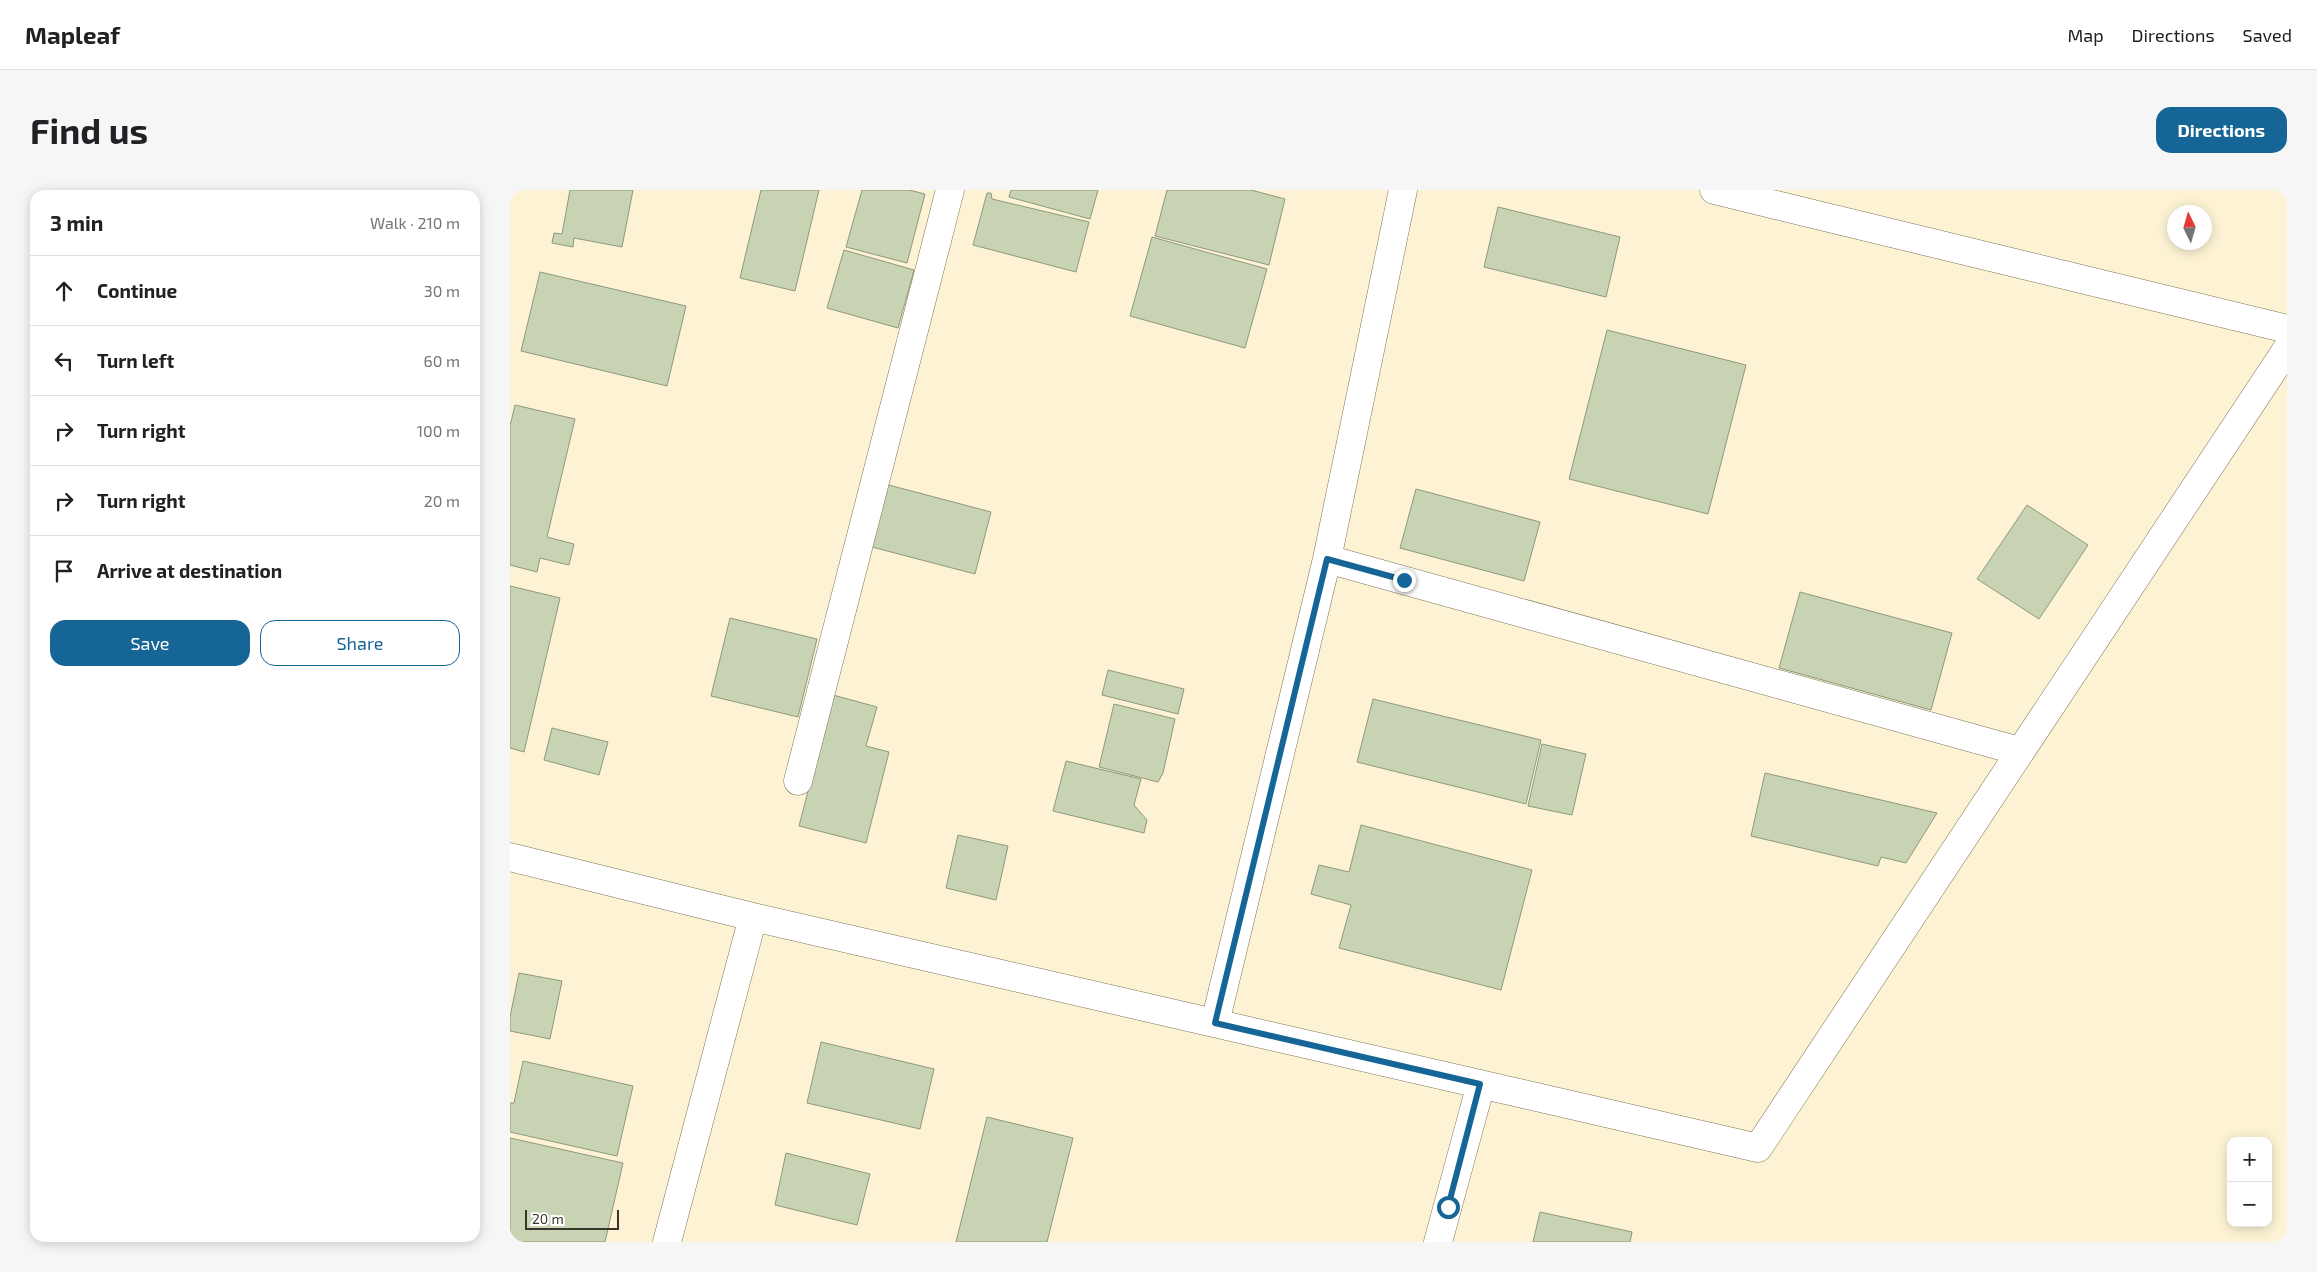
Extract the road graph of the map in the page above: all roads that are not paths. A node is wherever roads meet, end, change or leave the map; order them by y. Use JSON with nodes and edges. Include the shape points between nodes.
{"nodes":[{"id":1,"x":950,"y":190,"type":"edge"},
{"id":2,"x":1403,"y":190,"type":"edge"},
{"id":3,"x":1714,"y":190,"type":"edge"},
{"id":4,"x":2287,"y":329,"type":"edge"},
{"id":5,"x":2287,"y":349,"type":"edge"},
{"id":6,"x":1327,"y":559,"type":"junction"},
{"id":7,"x":2019,"y":751,"type":"junction"},
{"id":8,"x":798,"y":781,"type":"dead end"},
{"id":9,"x":510,"y":857,"type":"edge"},
{"id":10,"x":753,"y":917,"type":"junction"},
{"id":11,"x":1215,"y":1023,"type":"junction"},
{"id":12,"x":1480,"y":1084,"type":"junction"},
{"id":13,"x":667,"y":1242,"type":"edge"},
{"id":14,"x":1438,"y":1242,"type":"edge"}],
"edges":[{"from":1,"to":8,"type":"lane"},
{"from":2,"to":6,"type":"lane"},
{"from":3,"to":4,"type":"lane"},
{"from":5,"to":7,"type":"lane"},
{"from":6,"to":7,"type":"lane"},
{"from":6,"to":11,"type":"lane"},
{"from":7,"to":12,"type":"lane","via":[[1758,1148]]},
{"from":9,"to":10,"type":"lane"},
{"from":10,"to":11,"type":"lane"},
{"from":10,"to":13,"type":"lane"},
{"from":11,"to":12,"type":"lane"},
{"from":12,"to":14,"type":"lane"}]}
